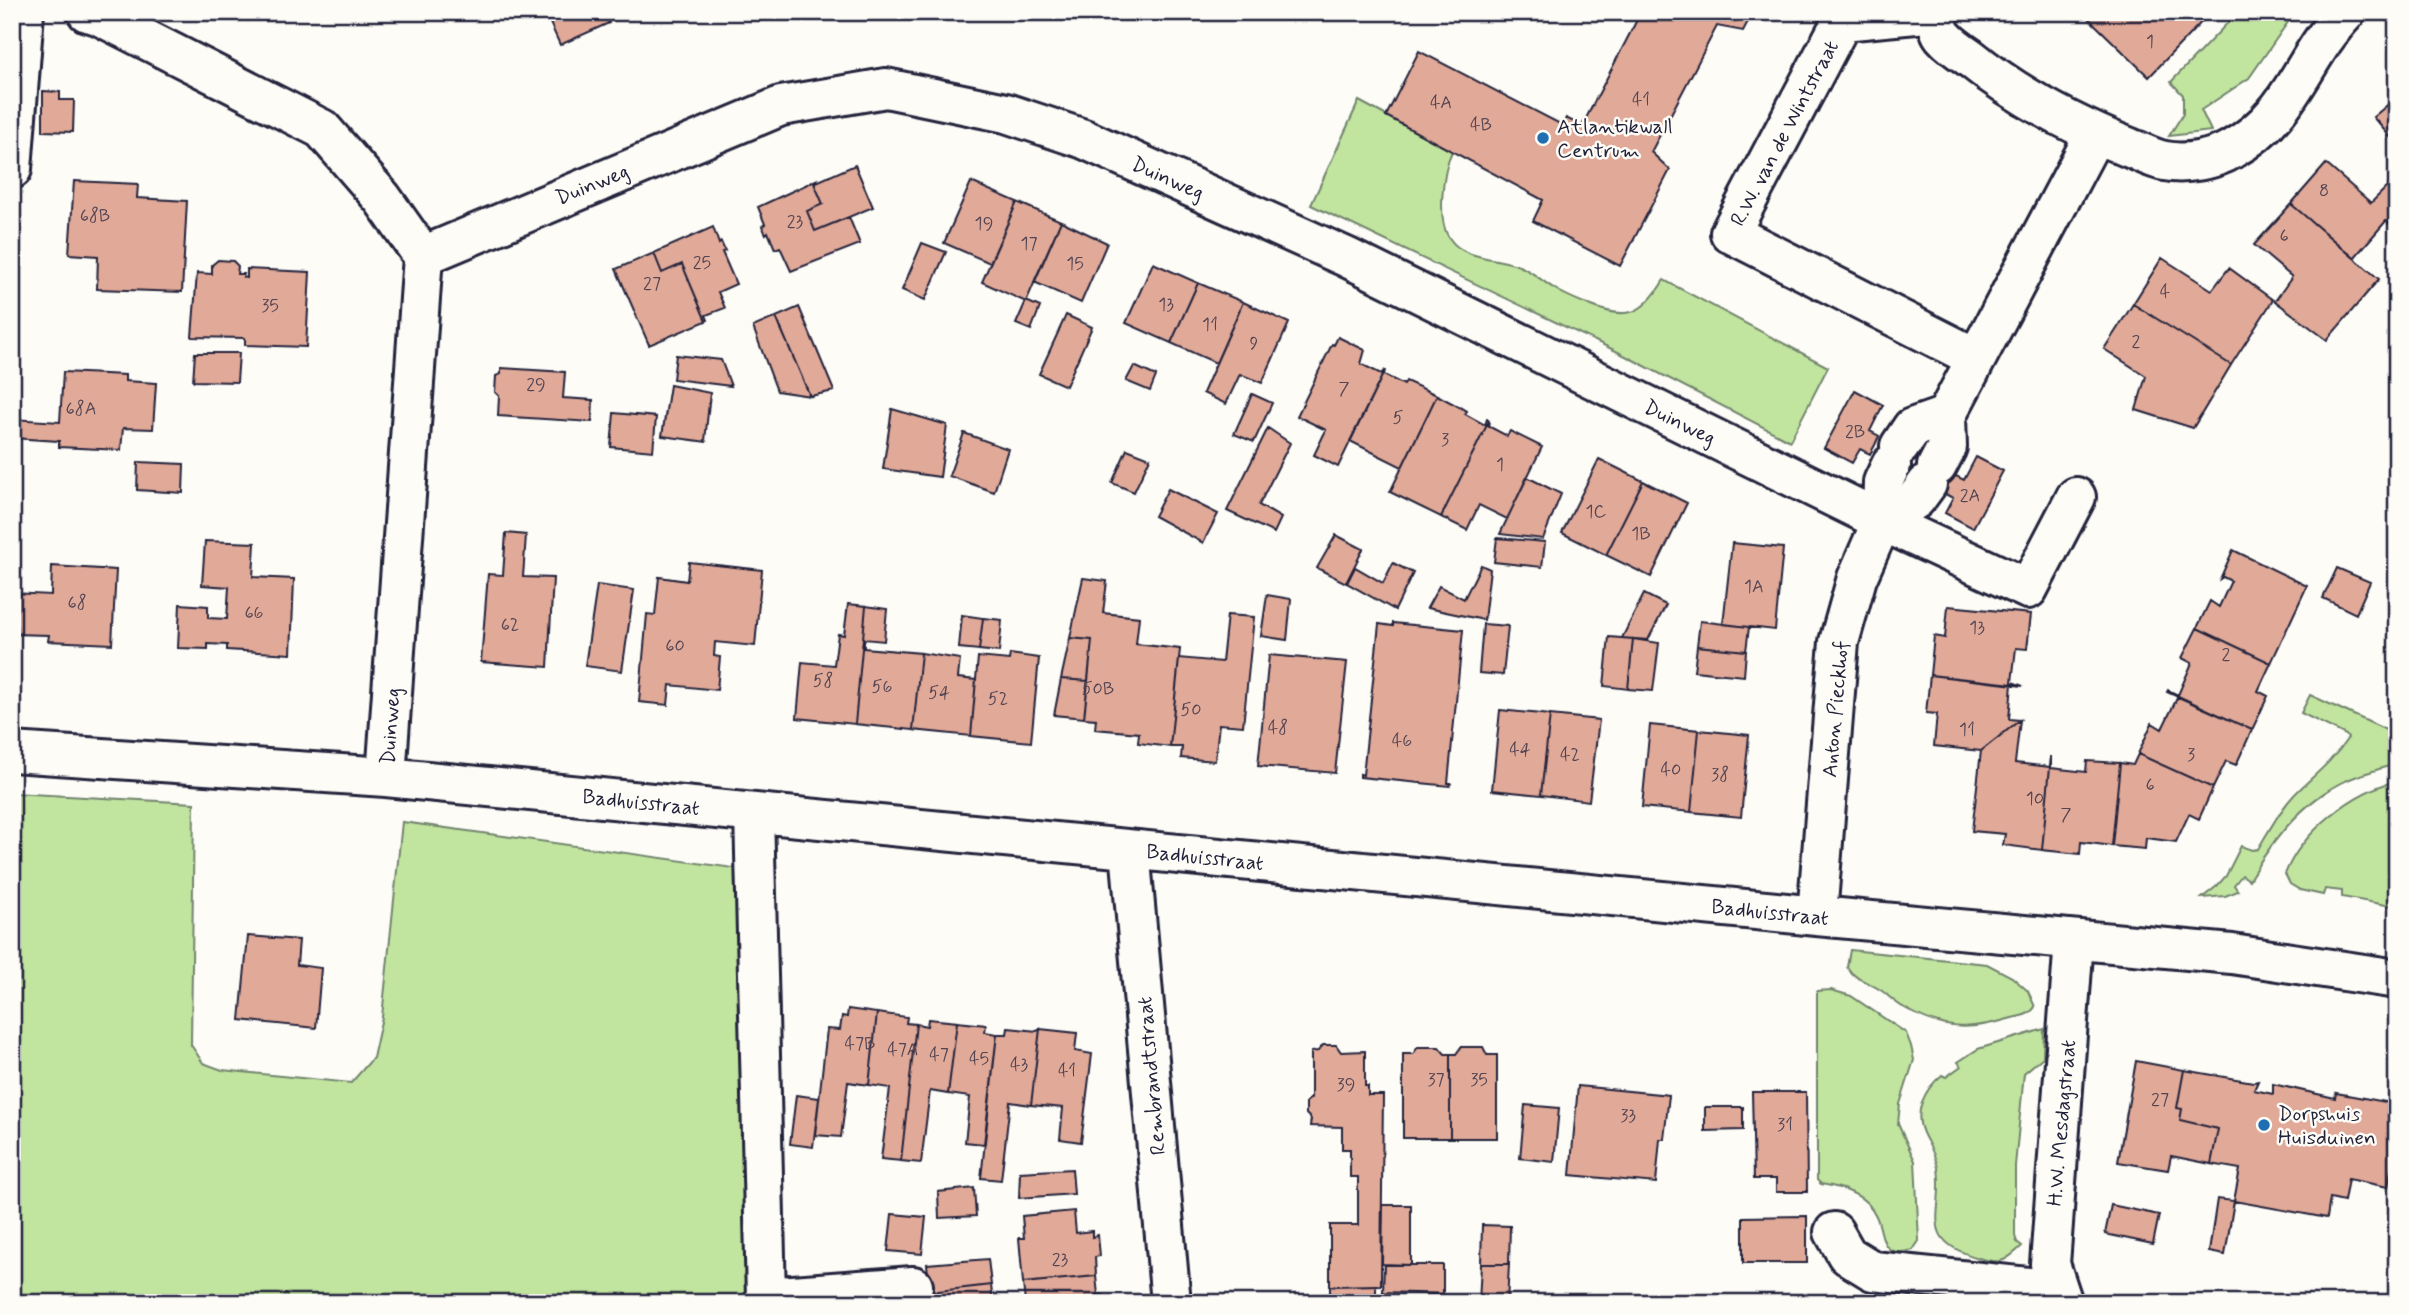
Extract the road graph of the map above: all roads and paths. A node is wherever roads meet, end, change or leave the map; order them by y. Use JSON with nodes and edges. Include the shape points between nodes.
{"nodes":[{"id":1,"x":24,"y":12,"type":"edge"},
{"id":2,"x":1937,"y":12,"type":"edge"},
{"id":3,"x":2346,"y":12,"type":"edge"},
{"id":4,"x":95,"y":13,"type":"edge"},
{"id":5,"x":2095,"y":134,"type":"junction"},
{"id":6,"x":12,"y":169,"type":"edge"},
{"id":7,"x":423,"y":256,"type":"junction"},
{"id":8,"x":1976,"y":358,"type":"junction"},
{"id":9,"x":1946,"y":416,"type":"junction"},
{"id":10,"x":2076,"y":496,"type":"dead end"},
{"id":11,"x":1882,"y":521,"type":"junction"},
{"id":12,"x":12,"y":752,"type":"edge"},
{"id":13,"x":386,"y":778,"type":"junction"},
{"id":14,"x":754,"y":813,"type":"junction"},
{"id":15,"x":1130,"y":850,"type":"junction"},
{"id":16,"x":1817,"y":916,"type":"junction"},
{"id":17,"x":2074,"y":940,"type":"junction"},
{"id":18,"x":2394,"y":973,"type":"edge"},
{"id":19,"x":1834,"y":1232,"type":"dead end"},
{"id":20,"x":913,"y":1286,"type":"dead end"},
{"id":21,"x":2061,"y":1296,"type":"edge"},
{"id":22,"x":1171,"y":1303,"type":"edge"}],
"edges":[{"from":1,"to":6,"type":"street"},
{"from":2,"to":5,"type":"street","name":"R.W. van de Wintstraat","via":[[1941,35],[1986,71]]},
{"from":2,"to":8,"type":"street","name":"R.W. van de Wintstraat","via":[[1842,21],[1730,233]]},
{"from":3,"to":5,"type":"street","name":"R.W. van de Wintstraat","via":[[2267,125],[2231,150],[2192,161],[2165,161]]},
{"from":4,"to":7,"type":"street","via":[[322,130],[382,198]]},
{"from":5,"to":8,"type":"street"},
{"from":7,"to":11,"type":"street","name":"Duinweg","via":[[781,106],[886,88],[1006,113],[1084,139],[1346,257]]},
{"from":7,"to":13,"type":"street","name":"Duinweg"},
{"from":8,"to":9,"type":"street"},
{"from":9,"to":11,"type":"street","via":[[1947,447],[1932,475],[1916,499]]},
{"from":9,"to":11,"type":"street","via":[[1912,428],[1883,482]]},
{"from":10,"to":11,"type":"street","via":[[2028,589]]},
{"from":11,"to":16,"type":"street","name":"Anton Pieckhof","via":[[1857,578],[1839,642]]},
{"from":12,"to":13,"type":"street","name":"Badhuisstraat"},
{"from":13,"to":14,"type":"street","name":"Badhuisstraat"},
{"from":14,"to":15,"type":"street","name":"Badhuisstraat"},
{"from":14,"to":20,"type":"street","via":[[766,1297]]},
{"from":15,"to":16,"type":"street","name":"Badhuisstraat"},
{"from":15,"to":22,"type":"street","name":"Rembrandtstraat"},
{"from":16,"to":17,"type":"street","name":"Badhuisstraat"},
{"from":17,"to":18,"type":"street","name":"Badhuisstraat"},
{"from":17,"to":21,"type":"street","name":"H.W. Mesdagstraat","via":[[2050,1264]]},
{"from":19,"to":21,"type":"street","via":[[1847,1255],[1873,1271]]}]}
